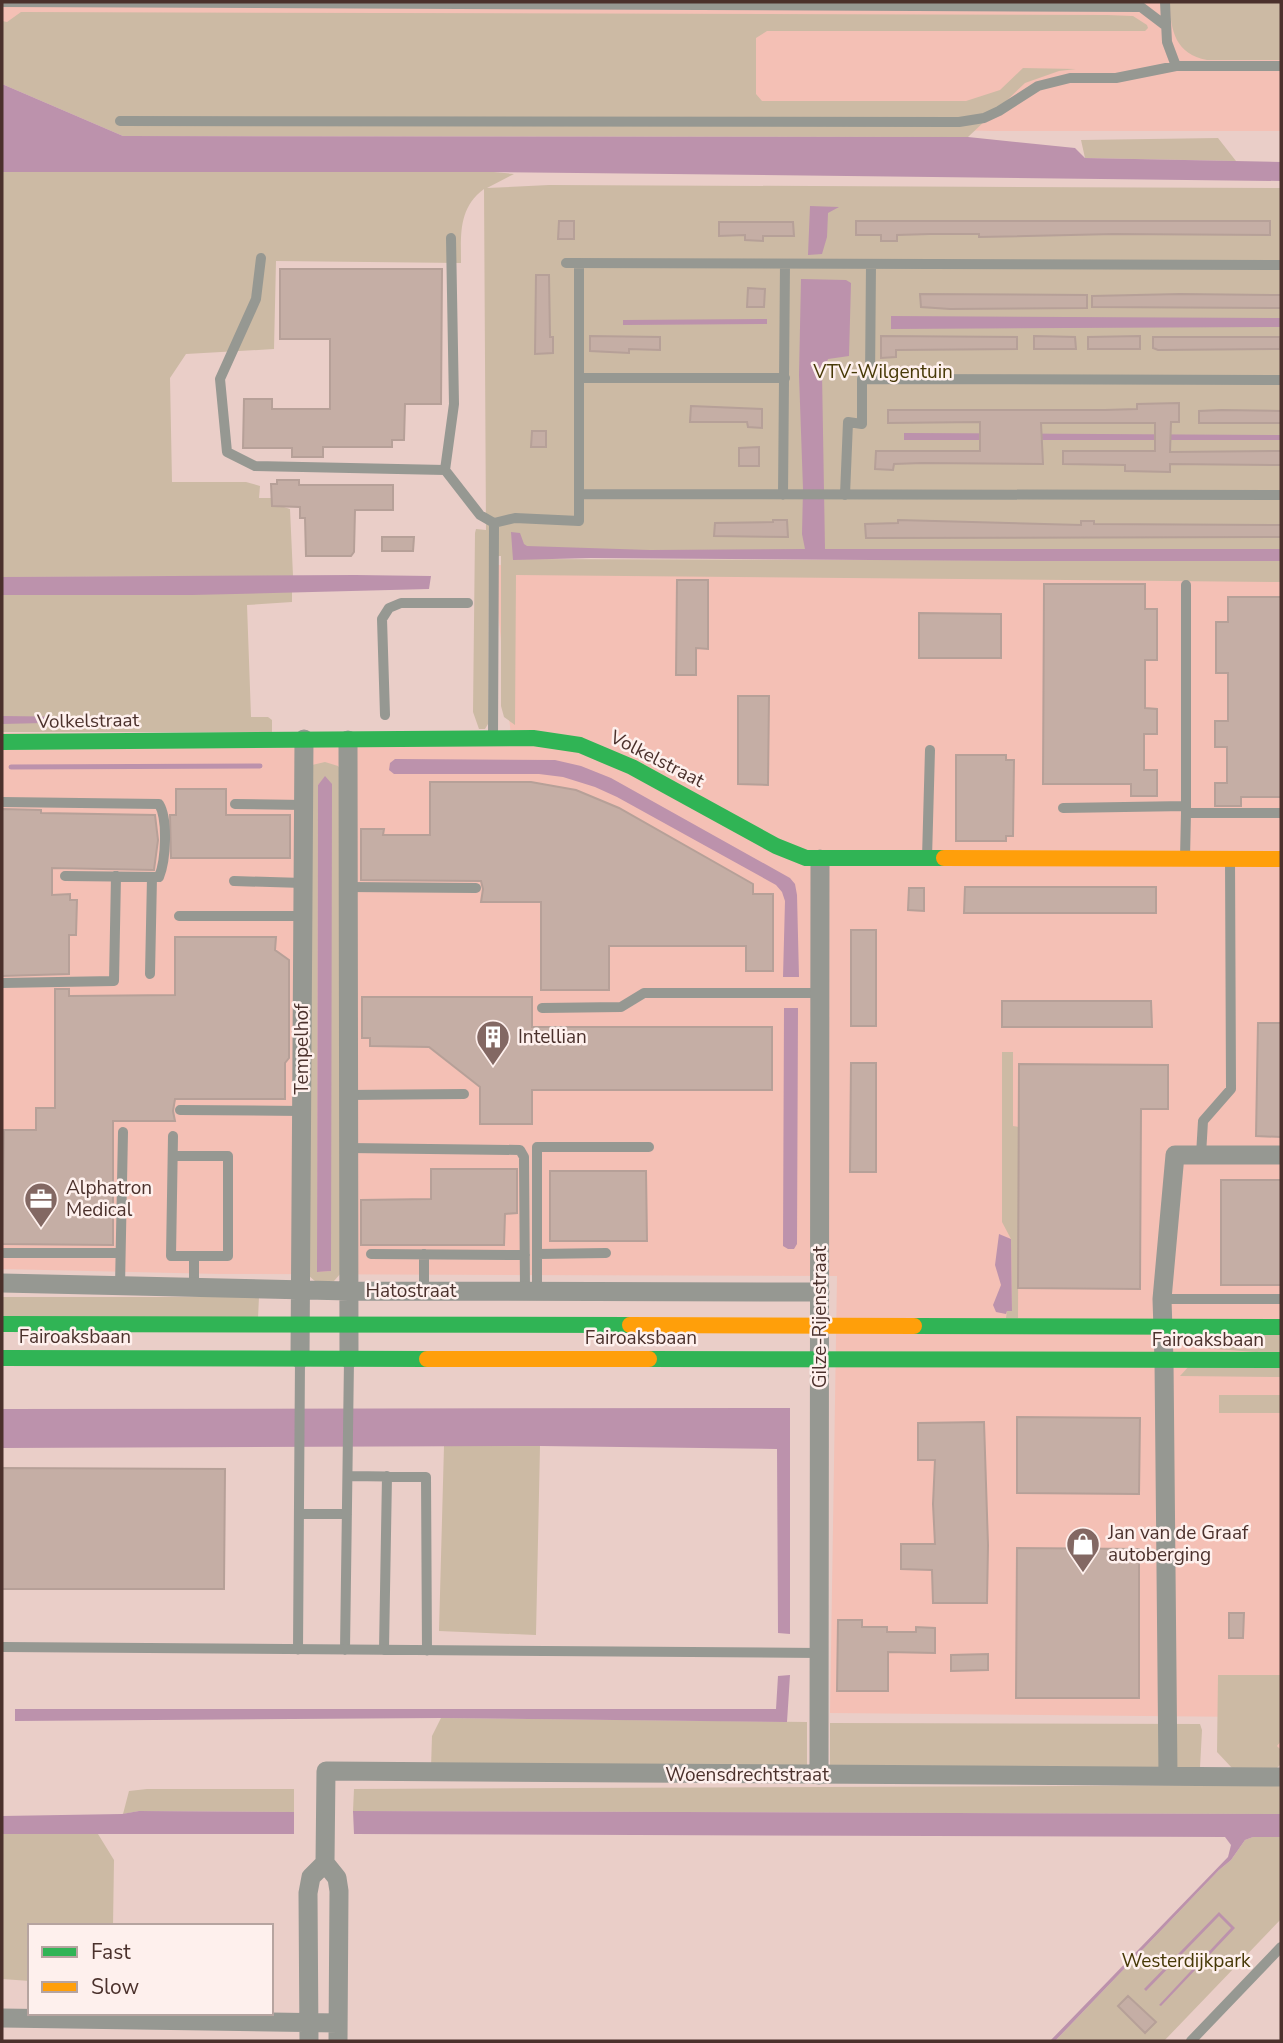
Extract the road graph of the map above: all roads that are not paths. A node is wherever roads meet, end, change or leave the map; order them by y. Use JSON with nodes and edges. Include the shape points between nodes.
{"nodes":[{"id":1,"x":2,"y":2,"type":"edge"},
{"id":2,"x":1165,"y":2,"type":"edge"},
{"id":3,"x":1166,"y":26,"type":"junction"},
{"id":4,"x":1176,"y":66,"type":"junction"},
{"id":5,"x":1281,"y":66,"type":"edge"},
{"id":6,"x":120,"y":121,"type":"dead end"},
{"id":7,"x":451,"y":238,"type":"dead end"},
{"id":8,"x":261,"y":258,"type":"dead end"},
{"id":9,"x":566,"y":263,"type":"dead end"},
{"id":10,"x":579,"y":263,"type":"junction"},
{"id":11,"x":785,"y":264,"type":"junction"},
{"id":12,"x":871,"y":264,"type":"junction"},
{"id":13,"x":1281,"y":265,"type":"edge"},
{"id":14,"x":785,"y":378,"type":"junction"},
{"id":15,"x":579,"y":379,"type":"junction"},
{"id":16,"x":870,"y":379,"type":"junction"},
{"id":17,"x":1281,"y":380,"type":"edge"},
{"id":18,"x":444,"y":470,"type":"junction"},
{"id":19,"x":579,"y":494,"type":"junction"},
{"id":20,"x":783,"y":495,"type":"junction"},
{"id":21,"x":845,"y":495,"type":"junction"},
{"id":22,"x":1281,"y":495,"type":"edge"},
{"id":23,"x":494,"y":523,"type":"junction"},
{"id":24,"x":1186,"y":585,"type":"dead end"},
{"id":25,"x":468,"y":603,"type":"dead end"},
{"id":26,"x":386,"y":715,"type":"dead end"},
{"id":27,"x":493,"y":737,"type":"junction"},
{"id":28,"x":304,"y":739,"type":"junction"},
{"id":29,"x":348,"y":740,"type":"junction"},
{"id":30,"x":2,"y":742,"type":"edge"},
{"id":31,"x":930,"y":750,"type":"dead end"},
{"id":32,"x":2,"y":802,"type":"edge"},
{"id":33,"x":235,"y":804,"type":"dead end"},
{"id":34,"x":304,"y":805,"type":"junction"},
{"id":35,"x":1063,"y":808,"type":"dead end"},
{"id":36,"x":1186,"y":809,"type":"junction"},
{"id":37,"x":1281,"y":813,"type":"edge"},
{"id":38,"x":1185,"y":858,"type":"junction"},
{"id":39,"x":820,"y":859,"type":"junction"},
{"id":40,"x":927,"y":859,"type":"junction"},
{"id":41,"x":1230,"y":859,"type":"junction"},
{"id":42,"x":1281,"y":859,"type":"edge"},
{"id":43,"x":65,"y":876,"type":"dead end"},
{"id":44,"x":116,"y":876,"type":"junction"},
{"id":45,"x":152,"y":877,"type":"junction"},
{"id":46,"x":234,"y":881,"type":"dead end"},
{"id":47,"x":303,"y":883,"type":"junction"},
{"id":48,"x":347,"y":887,"type":"junction"},
{"id":49,"x":476,"y":888,"type":"dead end"},
{"id":50,"x":179,"y":916,"type":"dead end"},
{"id":51,"x":303,"y":916,"type":"junction"},
{"id":52,"x":150,"y":974,"type":"dead end"},
{"id":53,"x":2,"y":983,"type":"edge"},
{"id":54,"x":820,"y":993,"type":"junction"},
{"id":55,"x":542,"y":1008,"type":"dead end"},
{"id":56,"x":348,"y":1094,"type":"junction"},
{"id":57,"x":464,"y":1094,"type":"dead end"},
{"id":58,"x":180,"y":1110,"type":"dead end"},
{"id":59,"x":302,"y":1111,"type":"junction"},
{"id":60,"x":123,"y":1132,"type":"dead end"},
{"id":61,"x":173,"y":1136,"type":"dead end"},
{"id":62,"x":649,"y":1147,"type":"dead end"},
{"id":63,"x":349,"y":1148,"type":"junction"},
{"id":64,"x":1201,"y":1155,"type":"junction"},
{"id":65,"x":1281,"y":1155,"type":"edge"},
{"id":66,"x":173,"y":1156,"type":"junction"},
{"id":67,"x":4,"y":1252,"type":"dead end"},
{"id":68,"x":606,"y":1253,"type":"dead end"},
{"id":69,"x":120,"y":1254,"type":"junction"},
{"id":70,"x":371,"y":1254,"type":"dead end"},
{"id":71,"x":424,"y":1254,"type":"junction"},
{"id":72,"x":537,"y":1254,"type":"junction"},
{"id":73,"x":525,"y":1255,"type":"junction"},
{"id":74,"x":194,"y":1256,"type":"junction"},
{"id":75,"x":2,"y":1283,"type":"edge"},
{"id":76,"x":120,"y":1286,"type":"junction"},
{"id":77,"x":194,"y":1287,"type":"junction"},
{"id":78,"x":300,"y":1290,"type":"junction"},
{"id":79,"x":349,"y":1291,"type":"junction"},
{"id":80,"x":424,"y":1291,"type":"junction"},
{"id":81,"x":531,"y":1291,"type":"junction"},
{"id":82,"x":820,"y":1292,"type":"junction"},
{"id":83,"x":1281,"y":1299,"type":"edge"},
{"id":84,"x":1159,"y":1313,"type":"junction"},
{"id":85,"x":2,"y":1324,"type":"edge"},
{"id":86,"x":301,"y":1325,"type":"junction"},
{"id":87,"x":349,"y":1325,"type":"junction"},
{"id":88,"x":820,"y":1325,"type":"junction"},
{"id":89,"x":1281,"y":1326,"type":"edge"},
{"id":90,"x":2,"y":1358,"type":"edge"},
{"id":91,"x":300,"y":1359,"type":"junction"},
{"id":92,"x":349,"y":1359,"type":"junction"},
{"id":93,"x":820,"y":1360,"type":"junction"},
{"id":94,"x":1281,"y":1360,"type":"edge"},
{"id":95,"x":1164,"y":1361,"type":"junction"},
{"id":96,"x":348,"y":1476,"type":"junction"},
{"id":97,"x":387,"y":1476,"type":"junction"},
{"id":98,"x":299,"y":1514,"type":"junction"},
{"id":99,"x":347,"y":1514,"type":"junction"},
{"id":100,"x":3,"y":1647,"type":"edge"},
{"id":101,"x":298,"y":1650,"type":"junction"},
{"id":102,"x":345,"y":1650,"type":"junction"},
{"id":103,"x":384,"y":1650,"type":"junction"},
{"id":104,"x":427,"y":1651,"type":"junction"},
{"id":105,"x":819,"y":1653,"type":"junction"},
{"id":106,"x":818,"y":1775,"type":"junction"},
{"id":107,"x":1168,"y":1776,"type":"junction"},
{"id":108,"x":1281,"y":1777,"type":"edge"},
{"id":109,"x":325,"y":1863,"type":"junction"},
{"id":110,"x":1281,"y":1947,"type":"edge"},
{"id":111,"x":2,"y":2018,"type":"edge"},
{"id":112,"x":310,"y":2032,"type":"edge"},
{"id":113,"x":338,"y":2032,"type":"edge"},
{"id":114,"x":1191,"y":2041,"type":"edge"}],
"edges":[{"from":1,"to":3,"type":"lane","via":[[1140,7]]},
{"from":2,"to":3,"type":"lane"},
{"from":3,"to":4,"type":"lane"},
{"from":4,"to":5,"type":"lane"},
{"from":4,"to":6,"type":"lane","via":[[1116,78],[1055,81],[984,118],[959,122]]},
{"from":7,"to":18,"type":"lane","via":[[454,404]]},
{"from":8,"to":18,"type":"lane","via":[[256,299],[220,379],[227,452],[255,467]]},
{"from":9,"to":10,"type":"lane"},
{"from":10,"to":11,"type":"lane"},
{"from":10,"to":15,"type":"lane"},
{"from":11,"to":12,"type":"lane"},
{"from":11,"to":14,"type":"lane"},
{"from":12,"to":13,"type":"lane"},
{"from":12,"to":16,"type":"lane"},
{"from":14,"to":15,"type":"lane"},
{"from":14,"to":20,"type":"lane"},
{"from":15,"to":19,"type":"lane"},
{"from":16,"to":17,"type":"lane"},
{"from":16,"to":21,"type":"lane","via":[[862,379],[862,424],[848,422]]},
{"from":18,"to":23,"type":"lane","via":[[480,515]]},
{"from":19,"to":20,"type":"lane"},
{"from":19,"to":23,"type":"lane","via":[[579,521],[515,517]]},
{"from":20,"to":21,"type":"lane"},
{"from":21,"to":22,"type":"lane"},
{"from":23,"to":27,"type":"lane"},
{"from":24,"to":36,"type":"lane"},
{"from":25,"to":26,"type":"lane","via":[[401,603],[389,608],[382,619]]},
{"from":27,"to":29,"type":"main road","name":"Volkelstraat"},
{"from":27,"to":39,"type":"main road","name":"Volkelstraat","via":[[580,745],[632,767],[776,846]]},
{"from":28,"to":29,"type":"main road","name":"Volkelstraat"},
{"from":28,"to":30,"type":"main road","name":"Volkelstraat"},
{"from":28,"to":34,"type":"street","name":"Tempelhof"},
{"from":29,"to":48,"type":"street"},
{"from":31,"to":40,"type":"lane"},
{"from":32,"to":45,"type":"lane","via":[[159,804],[164,812],[164,865],[159,877]]},
{"from":33,"to":34,"type":"lane"},
{"from":34,"to":47,"type":"street","name":"Tempelhof"},
{"from":35,"to":36,"type":"lane"},
{"from":36,"to":37,"type":"lane"},
{"from":36,"to":38,"type":"lane"},
{"from":38,"to":40,"type":"main road","name":"Volkelstraat"},
{"from":38,"to":41,"type":"main road","name":"Volkelstraat"},
{"from":39,"to":40,"type":"main road","name":"Volkelstraat"},
{"from":39,"to":54,"type":"street","name":"Gilze-Rijenstraat"},
{"from":41,"to":42,"type":"main road","name":"Volkelstraat"},
{"from":41,"to":64,"type":"lane","via":[[1231,1089],[1203,1121]]},
{"from":43,"to":44,"type":"lane"},
{"from":44,"to":45,"type":"lane"},
{"from":44,"to":53,"type":"lane","via":[[114,981]]},
{"from":45,"to":52,"type":"lane"},
{"from":46,"to":47,"type":"lane"},
{"from":47,"to":51,"type":"street","name":"Tempelhof"},
{"from":48,"to":49,"type":"lane"},
{"from":48,"to":56,"type":"street"},
{"from":50,"to":51,"type":"lane"},
{"from":51,"to":59,"type":"street","name":"Tempelhof"},
{"from":54,"to":55,"type":"lane","via":[[644,993],[621,1007]]},
{"from":54,"to":82,"type":"street","name":"Gilze-Rijenstraat"},
{"from":56,"to":57,"type":"lane"},
{"from":56,"to":63,"type":"street"},
{"from":58,"to":59,"type":"lane"},
{"from":59,"to":78,"type":"street","name":"Tempelhof"},
{"from":60,"to":69,"type":"lane"},
{"from":61,"to":66,"type":"lane"},
{"from":62,"to":72,"type":"lane","via":[[537,1147]]},
{"from":63,"to":73,"type":"lane","via":[[520,1150],[524,1157]]},
{"from":63,"to":79,"type":"street"},
{"from":64,"to":65,"type":"street"},
{"from":64,"to":84,"type":"street","via":[[1175,1155]]},
{"from":66,"to":74,"type":"lane","via":[[172,1256]]},
{"from":66,"to":74,"type":"lane","via":[[228,1156],[228,1256]]},
{"from":67,"to":69,"type":"lane"},
{"from":68,"to":72,"type":"lane"},
{"from":69,"to":76,"type":"lane"},
{"from":70,"to":71,"type":"lane"},
{"from":71,"to":73,"type":"lane"},
{"from":71,"to":80,"type":"lane"},
{"from":72,"to":81,"type":"lane"},
{"from":73,"to":81,"type":"lane"},
{"from":74,"to":77,"type":"lane"},
{"from":75,"to":76,"type":"street","name":"Hatostraat"},
{"from":76,"to":77,"type":"street","name":"Hatostraat"},
{"from":77,"to":78,"type":"street","name":"Hatostraat"},
{"from":78,"to":79,"type":"street","name":"Hatostraat"},
{"from":78,"to":86,"type":"street","name":"Tempelhof"},
{"from":79,"to":80,"type":"street","name":"Hatostraat"},
{"from":79,"to":87,"type":"street"},
{"from":80,"to":81,"type":"street","name":"Hatostraat"},
{"from":81,"to":82,"type":"street","name":"Hatostraat"},
{"from":82,"to":88,"type":"street","name":"Gilze-Rijenstraat"},
{"from":83,"to":84,"type":"lane"},
{"from":84,"to":88,"type":"main road","name":"Fairoaksbaan"},
{"from":84,"to":89,"type":"main road","name":"Fairoaksbaan"},
{"from":84,"to":95,"type":"street"},
{"from":85,"to":86,"type":"main road","name":"Fairoaksbaan"},
{"from":86,"to":87,"type":"main road","name":"Fairoaksbaan"},
{"from":86,"to":91,"type":"street","name":"Tempelhof"},
{"from":87,"to":88,"type":"main road","name":"Fairoaksbaan"},
{"from":87,"to":92,"type":"street"},
{"from":88,"to":93,"type":"street","name":"Gilze-Rijenstraat"},
{"from":90,"to":91,"type":"main road","name":"Fairoaksbaan"},
{"from":91,"to":92,"type":"main road","name":"Fairoaksbaan"},
{"from":91,"to":98,"type":"lane"},
{"from":92,"to":93,"type":"main road","name":"Fairoaksbaan"},
{"from":92,"to":96,"type":"lane"},
{"from":93,"to":95,"type":"main road","name":"Fairoaksbaan"},
{"from":93,"to":105,"type":"street","name":"Gilze-Rijenstraat"},
{"from":94,"to":95,"type":"main road","name":"Fairoaksbaan"},
{"from":95,"to":107,"type":"street"},
{"from":96,"to":97,"type":"lane"},
{"from":96,"to":99,"type":"lane"},
{"from":97,"to":103,"type":"lane"},
{"from":97,"to":104,"type":"lane","via":[[426,1477]]},
{"from":98,"to":99,"type":"lane"},
{"from":98,"to":101,"type":"lane"},
{"from":99,"to":102,"type":"lane"},
{"from":100,"to":101,"type":"lane"},
{"from":101,"to":102,"type":"lane"},
{"from":102,"to":103,"type":"lane"},
{"from":103,"to":104,"type":"lane"},
{"from":104,"to":105,"type":"lane"},
{"from":105,"to":106,"type":"street","name":"Gilze-Rijenstraat"},
{"from":106,"to":107,"type":"street","name":"Woensdrechtstraat"},
{"from":106,"to":109,"type":"street","name":"Woensdrechtstraat","via":[[326,1771]]},
{"from":107,"to":108,"type":"street","name":"Woensdrechtstraat"},
{"from":109,"to":112,"type":"street","via":[[311,1877],[308,1893]]},
{"from":109,"to":113,"type":"street","via":[[337,1878],[339,1891]]},
{"from":110,"to":114,"type":"lane"},
{"from":111,"to":112,"type":"street"},
{"from":112,"to":113,"type":"street"}]}
